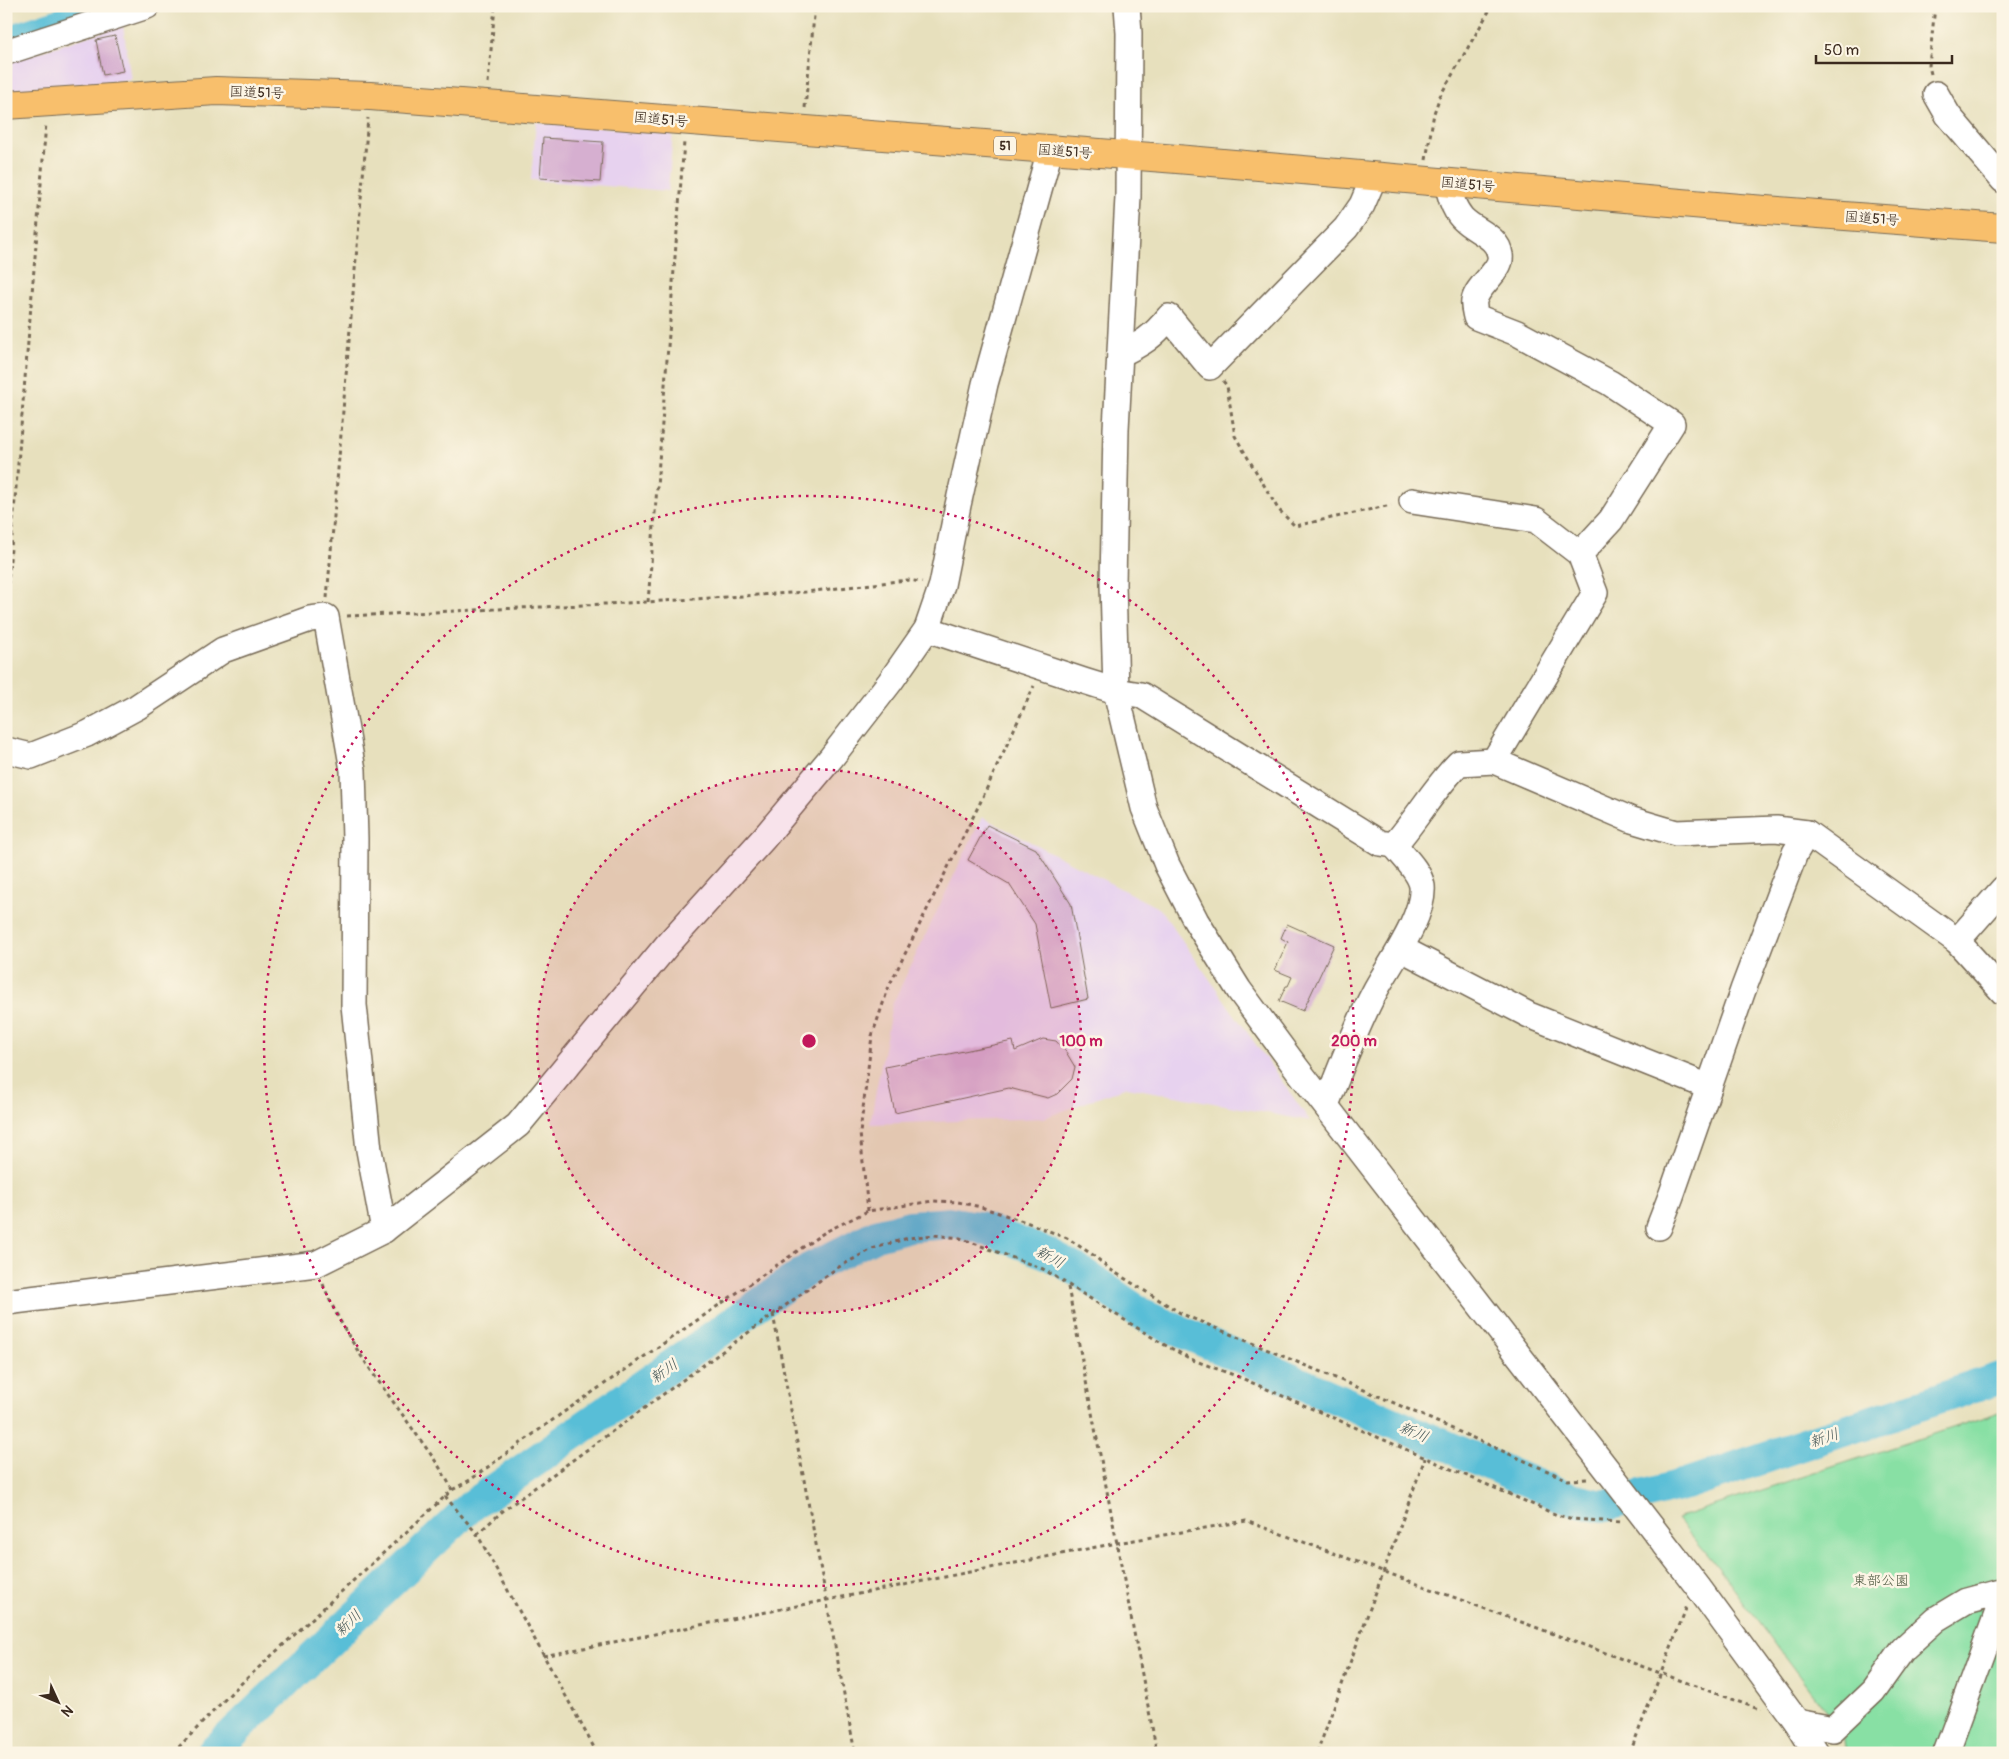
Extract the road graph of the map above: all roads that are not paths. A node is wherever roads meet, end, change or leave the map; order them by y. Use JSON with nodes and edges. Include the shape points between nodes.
{"nodes":[{"id":1,"x":147,"y":6,"type":"edge"},
{"id":2,"x":1127,"y":6,"type":"edge"},
{"id":3,"x":6,"y":52,"type":"edge"},
{"id":4,"x":1936,"y":94,"type":"road end"},
{"id":5,"x":6,"y":105,"type":"edge"},
{"id":6,"x":1050,"y":150,"type":"junction"},
{"id":7,"x":1127,"y":156,"type":"junction"},
{"id":8,"x":1374,"y":177,"type":"junction"},
{"id":9,"x":2003,"y":180,"type":"edge"},
{"id":10,"x":1435,"y":181,"type":"junction"},
{"id":11,"x":2003,"y":228,"type":"edge"},
{"id":12,"x":1120,"y":354,"type":"junction"},
{"id":13,"x":1412,"y":501,"type":"road end"},
{"id":14,"x":1580,"y":554,"type":"junction"},
{"id":15,"x":927,"y":629,"type":"junction"},
{"id":16,"x":1116,"y":691,"type":"junction"},
{"id":17,"x":6,"y":750,"type":"edge"},
{"id":18,"x":1494,"y":761,"type":"junction"},
{"id":19,"x":1807,"y":833,"type":"junction"},
{"id":20,"x":1394,"y":845,"type":"junction"},
{"id":21,"x":2003,"y":889,"type":"edge"},
{"id":22,"x":1958,"y":941,"type":"junction"},
{"id":23,"x":1402,"y":948,"type":"junction"},
{"id":24,"x":2003,"y":992,"type":"edge"},
{"id":25,"x":1709,"y":1087,"type":"junction"},
{"id":26,"x":1326,"y":1105,"type":"junction"},
{"id":27,"x":1659,"y":1227,"type":"dead end"},
{"id":28,"x":384,"y":1230,"type":"junction"},
{"id":29,"x":6,"y":1302,"type":"edge"},
{"id":30,"x":2003,"y":1591,"type":"edge"},
{"id":31,"x":2003,"y":1597,"type":"edge"},
{"id":32,"x":1797,"y":1722,"type":"junction"},
{"id":33,"x":1816,"y":1753,"type":"edge"},
{"id":34,"x":1946,"y":1753,"type":"edge"}],
"edges":[{"from":1,"to":3,"type":"street"},
{"from":2,"to":7,"type":"street"},
{"from":4,"to":9,"type":"street","via":[[1948,115]]},
{"from":5,"to":6,"type":"highway","name":"国道51号","number":"51","via":[[216,91],[370,96]]},
{"from":6,"to":7,"type":"highway","name":"国道51号","number":"51"},
{"from":6,"to":15,"type":"street","via":[[985,384],[942,585]]},
{"from":7,"to":8,"type":"highway","name":"国道51号","number":"51"},
{"from":7,"to":12,"type":"street"},
{"from":8,"to":10,"type":"highway","name":"国道51号","number":"51"},
{"from":8,"to":12,"type":"street","via":[[1362,205],[1346,228],[1210,367],[1169,317],[1156,333]]},
{"from":10,"to":11,"type":"highway","name":"国道51号","number":"51"},
{"from":10,"to":14,"type":"street","via":[[1462,218],[1498,245],[1501,257],[1495,271],[1481,286],[1473,302],[1476,317],[1517,333],[1610,383],[1672,424],[1611,520]]},
{"from":12,"to":16,"type":"street","via":[[1113,584]]},
{"from":13,"to":14,"type":"street","via":[[1536,520]]},
{"from":14,"to":18,"type":"street","via":[[1595,593]]},
{"from":15,"to":16,"type":"street"},
{"from":15,"to":28,"type":"street","via":[[831,758],[668,944],[518,1125]]},
{"from":16,"to":20,"type":"street","via":[[1141,695],[1380,843]]},
{"from":16,"to":26,"type":"street","via":[[1144,808],[1167,865],[1239,990]]},
{"from":17,"to":28,"type":"street","via":[[32,756],[87,734],[137,707],[222,650],[310,619],[326,617],[353,770],[354,1005],[369,1150]]},
{"from":18,"to":19,"type":"street","via":[[1632,820],[1676,833],[1776,829]]},
{"from":18,"to":20,"type":"street","via":[[1459,763],[1442,780]]},
{"from":19,"to":22,"type":"street"},
{"from":19,"to":25,"type":"street","via":[[1795,853]]},
{"from":20,"to":23,"type":"street","via":[[1416,872],[1422,885],[1421,901]]},
{"from":21,"to":22,"type":"street"},
{"from":22,"to":24,"type":"street"},
{"from":23,"to":25,"type":"street","via":[[1529,1015]]},
{"from":23,"to":26,"type":"street","via":[[1354,1035]]},
{"from":25,"to":27,"type":"street"},
{"from":26,"to":32,"type":"street","via":[[1698,1587]]},
{"from":28,"to":29,"type":"street","via":[[316,1264]]},
{"from":30,"to":32,"type":"street","via":[[1966,1601],[1936,1619],[1903,1649],[1873,1691],[1833,1729]]},
{"from":31,"to":34,"type":"street"},
{"from":32,"to":33,"type":"street"}]}
